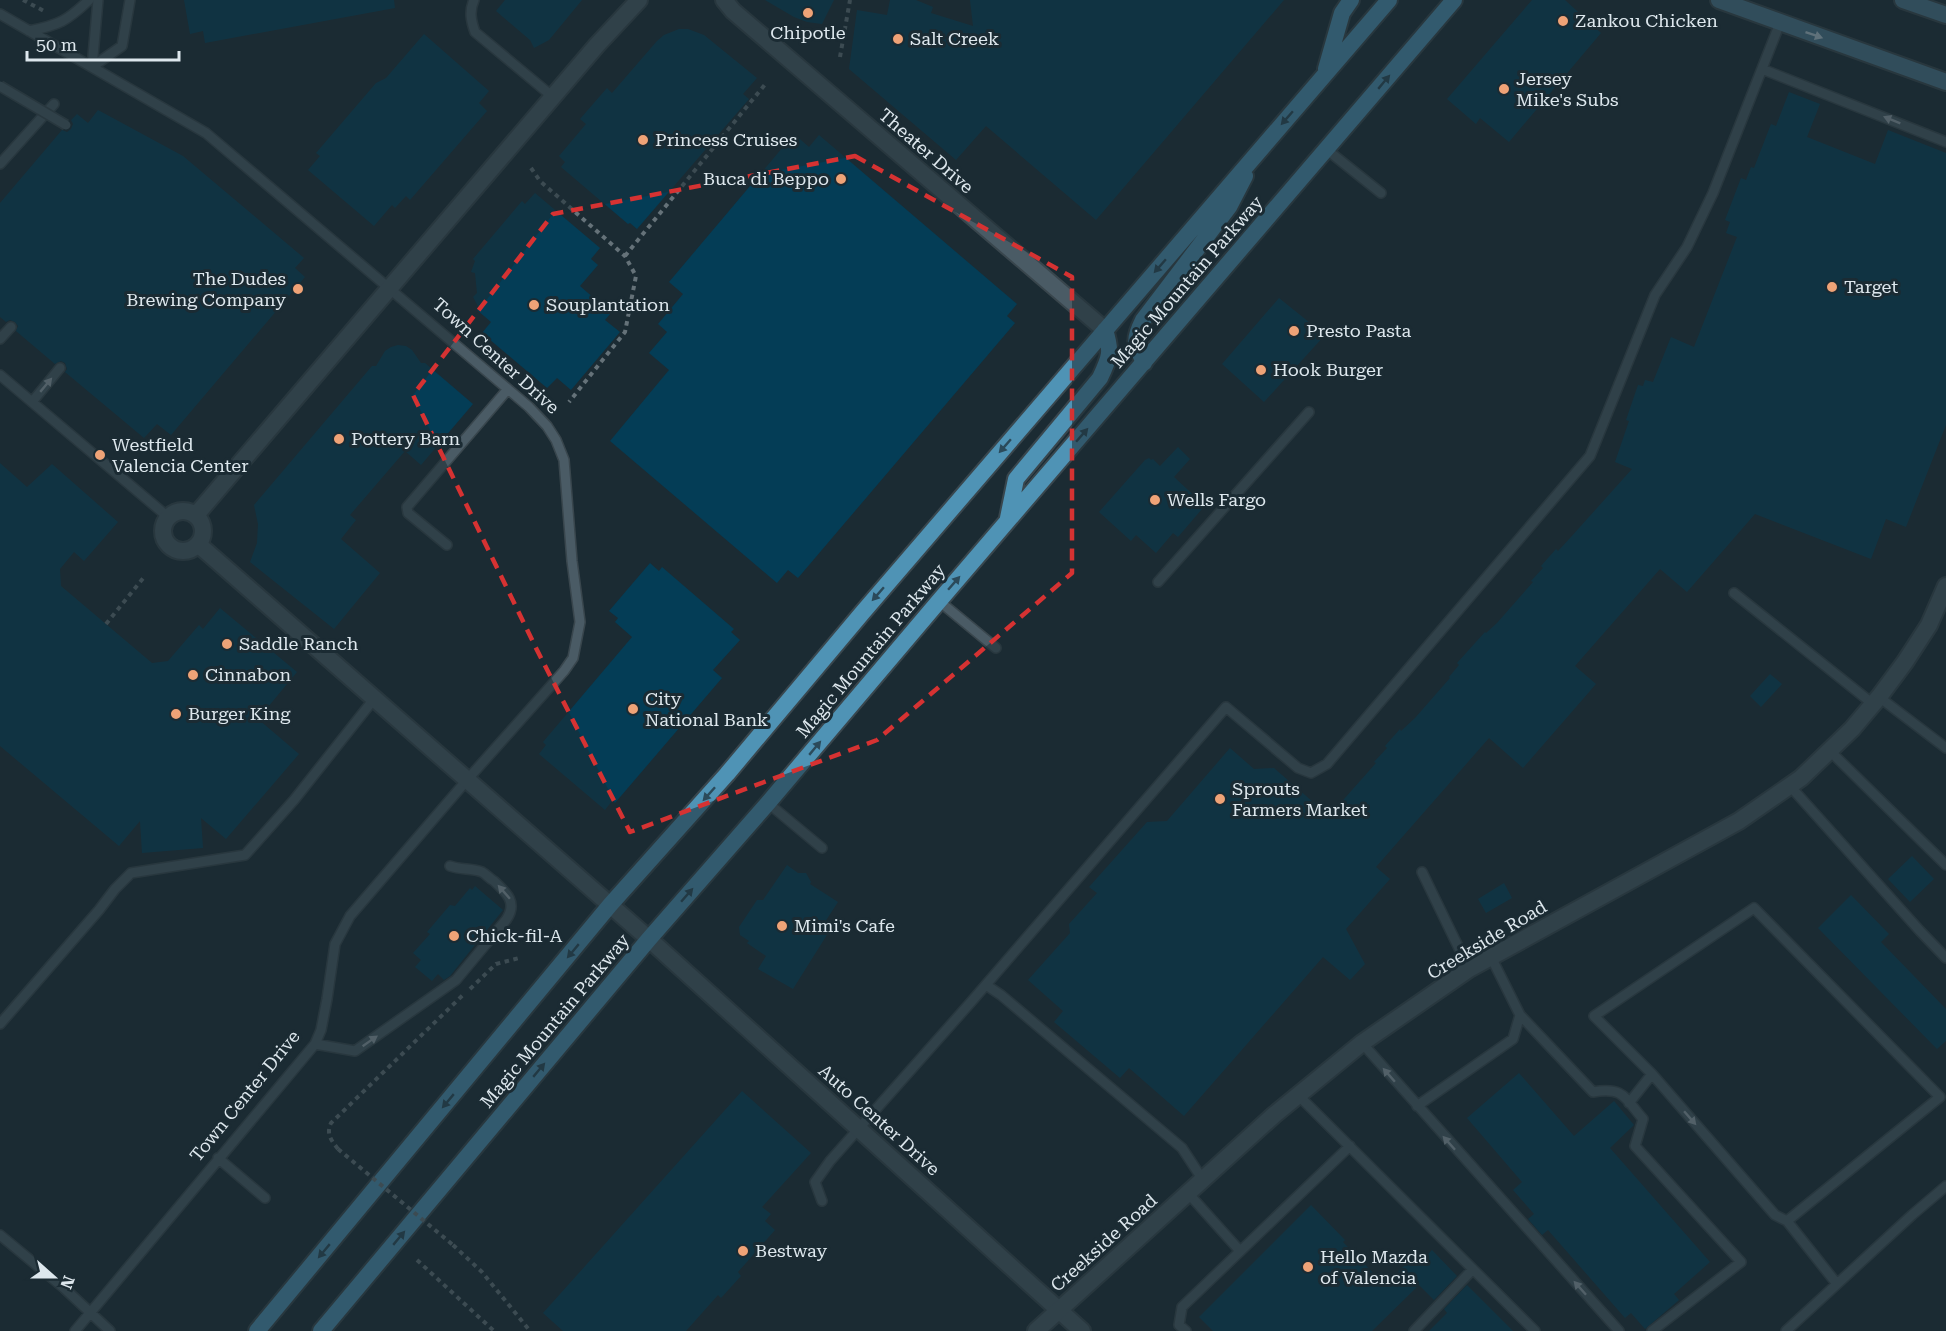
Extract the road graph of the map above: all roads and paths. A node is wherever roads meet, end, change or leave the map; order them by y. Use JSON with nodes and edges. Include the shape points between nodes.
{"nodes":[{"id":1,"x":23,"y":0,"type":"edge"},
{"id":2,"x":89,"y":0,"type":"edge"},
{"id":3,"x":98,"y":0,"type":"edge"},
{"id":4,"x":130,"y":0,"type":"edge"},
{"id":5,"x":474,"y":0,"type":"edge"},
{"id":6,"x":639,"y":0,"type":"edge"},
{"id":7,"x":723,"y":0,"type":"edge"},
{"id":8,"x":849,"y":0,"type":"edge"},
{"id":9,"x":1352,"y":0,"type":"edge"},
{"id":10,"x":1389,"y":0,"type":"edge"},
{"id":11,"x":1454,"y":0,"type":"edge"},
{"id":12,"x":1719,"y":0,"type":"edge"},
{"id":13,"x":1903,"y":0,"type":"edge"},
{"id":14,"x":55,"y":12,"type":"dead end"},
{"id":15,"x":0,"y":14,"type":"edge"},
{"id":16,"x":1946,"y":15,"type":"edge"},
{"id":17,"x":1780,"y":23,"type":"junction"},
{"id":18,"x":30,"y":31,"type":"junction"},
{"id":19,"x":840,"y":57,"type":"dead end"},
{"id":20,"x":92,"y":66,"type":"junction"},
{"id":21,"x":1762,"y":69,"type":"junction"},
{"id":22,"x":1325,"y":74,"type":"junction"},
{"id":23,"x":767,"y":82,"type":"dead end"},
{"id":24,"x":1946,"y":82,"type":"edge"},
{"id":25,"x":0,"y":86,"type":"edge"},
{"id":26,"x":553,"y":98,"type":"junction"},
{"id":27,"x":54,"y":104,"type":"dead end"},
{"id":28,"x":66,"y":125,"type":"dead end"},
{"id":29,"x":1946,"y":142,"type":"edge"},
{"id":30,"x":1326,"y":149,"type":"junction"},
{"id":31,"x":1258,"y":151,"type":"junction"},
{"id":32,"x":0,"y":165,"type":"edge"},
{"id":33,"x":531,"y":168,"type":"dead end"},
{"id":34,"x":1381,"y":193,"type":"dead end"},
{"id":35,"x":625,"y":256,"type":"junction"},
{"id":36,"x":389,"y":289,"type":"junction"},
{"id":37,"x":11,"y":327,"type":"dead end"},
{"id":38,"x":1105,"y":330,"type":"junction"},
{"id":39,"x":0,"y":339,"type":"edge"},
{"id":40,"x":1144,"y":363,"type":"junction"},
{"id":41,"x":60,"y":368,"type":"dead end"},
{"id":42,"x":0,"y":375,"type":"edge"},
{"id":43,"x":507,"y":389,"type":"junction"},
{"id":44,"x":32,"y":402,"type":"junction"},
{"id":45,"x":569,"y":402,"type":"dead end"},
{"id":46,"x":1309,"y":412,"type":"dead end"},
{"id":47,"x":196,"y":515,"type":"junction"},
{"id":48,"x":168,"y":517,"type":"junction"},
{"id":49,"x":1007,"y":522,"type":"junction"},
{"id":50,"x":199,"y":545,"type":"junction"},
{"id":51,"x":447,"y":545,"type":"dead end"},
{"id":52,"x":145,"y":576,"type":"dead end"},
{"id":53,"x":1158,"y":582,"type":"dead end"},
{"id":54,"x":1946,"y":586,"type":"edge"},
{"id":55,"x":1734,"y":593,"type":"dead end"},
{"id":56,"x":939,"y":601,"type":"junction"},
{"id":57,"x":105,"y":624,"type":"dead end"},
{"id":58,"x":996,"y":648,"type":"dead end"},
{"id":59,"x":374,"y":699,"type":"junction"},
{"id":60,"x":1876,"y":700,"type":"junction"},
{"id":61,"x":1946,"y":748,"type":"edge"},
{"id":62,"x":1830,"y":751,"type":"junction"},
{"id":63,"x":467,"y":780,"type":"junction"},
{"id":64,"x":1790,"y":786,"type":"junction"},
{"id":65,"x":768,"y":803,"type":"junction"},
{"id":66,"x":822,"y":848,"type":"dead end"},
{"id":67,"x":1946,"y":865,"type":"edge"},
{"id":68,"x":450,"y":866,"type":"dead end"},
{"id":69,"x":1422,"y":872,"type":"dead end"},
{"id":70,"x":610,"y":905,"type":"junction"},
{"id":71,"x":649,"y":939,"type":"junction"},
{"id":72,"x":1491,"y":957,"type":"junction"},
{"id":73,"x":519,"y":958,"type":"dead end"},
{"id":74,"x":1946,"y":958,"type":"edge"},
{"id":75,"x":1469,"y":969,"type":"junction"},
{"id":76,"x":986,"y":985,"type":"junction"},
{"id":77,"x":1520,"y":1015,"type":"junction"},
{"id":78,"x":0,"y":1024,"type":"edge"},
{"id":79,"x":1362,"y":1043,"type":"junction"},
{"id":80,"x":315,"y":1044,"type":"junction"},
{"id":81,"x":1652,"y":1074,"type":"junction"},
{"id":82,"x":1299,"y":1096,"type":"junction"},
{"id":83,"x":1629,"y":1103,"type":"junction"},
{"id":84,"x":1417,"y":1106,"type":"junction"},
{"id":85,"x":860,"y":1128,"type":"junction"},
{"id":86,"x":1350,"y":1146,"type":"junction"},
{"id":87,"x":218,"y":1158,"type":"junction"},
{"id":88,"x":1203,"y":1180,"type":"junction"},
{"id":89,"x":1946,"y":1186,"type":"edge"},
{"id":90,"x":1188,"y":1193,"type":"junction"},
{"id":91,"x":266,"y":1198,"type":"dead end"},
{"id":92,"x":822,"y":1201,"type":"dead end"},
{"id":93,"x":1787,"y":1221,"type":"junction"},
{"id":94,"x":0,"y":1235,"type":"edge"},
{"id":95,"x":1240,"y":1251,"type":"junction"},
{"id":96,"x":417,"y":1260,"type":"dead end"},
{"id":97,"x":1473,"y":1269,"type":"junction"},
{"id":98,"x":1837,"y":1284,"type":"junction"},
{"id":99,"x":286,"y":1296,"type":"junction"},
{"id":100,"x":1059,"y":1309,"type":"junction"},
{"id":101,"x":91,"y":1313,"type":"junction"},
{"id":102,"x":326,"y":1329,"type":"edge"},
{"id":103,"x":75,"y":1331,"type":"edge"},
{"id":104,"x":110,"y":1331,"type":"edge"},
{"id":105,"x":257,"y":1331,"type":"edge"},
{"id":106,"x":271,"y":1331,"type":"edge"},
{"id":107,"x":494,"y":1331,"type":"edge"},
{"id":108,"x":530,"y":1331,"type":"edge"},
{"id":109,"x":1036,"y":1331,"type":"edge"},
{"id":110,"x":1082,"y":1331,"type":"edge"},
{"id":111,"x":1185,"y":1331,"type":"edge"},
{"id":112,"x":1414,"y":1331,"type":"edge"},
{"id":113,"x":1535,"y":1331,"type":"edge"},
{"id":114,"x":1619,"y":1331,"type":"edge"},
{"id":115,"x":1652,"y":1331,"type":"edge"},
{"id":116,"x":1786,"y":1331,"type":"edge"}],
"edges":[{"from":1,"to":14,"type":"path","via":[[43,12]]},
{"from":2,"to":18,"type":"lane","via":[[53,27]]},
{"from":3,"to":20,"type":"lane"},
{"from":4,"to":20,"type":"lane","via":[[122,46]]},
{"from":5,"to":26,"type":"lane","via":[[471,22],[475,32]]},
{"from":6,"to":26,"type":"street"},
{"from":7,"to":38,"type":"street","name":"Theater Drive"},
{"from":8,"to":19,"type":"path"},
{"from":9,"to":22,"type":"main road","via":[[1342,13]]},
{"from":10,"to":22,"type":"main road","name":"Magic Mountain Parkway"},
{"from":30,"to":11,"type":"main road","name":"Magic Mountain Parkway","one_way":true},
{"from":12,"to":17,"type":"main road"},
{"from":13,"to":16,"type":"main road"},
{"from":15,"to":18,"type":"lane","name":"Town Center Drive"},
{"from":17,"to":21,"type":"lane"},
{"from":17,"to":24,"type":"main road","one_way":true},
{"from":18,"to":20,"type":"lane","name":"Town Center Drive"},
{"from":20,"to":36,"type":"lane","name":"Town Center Drive","via":[[206,133]]},
{"from":29,"to":21,"type":"lane","one_way":true},
{"from":21,"to":76,"type":"lane","via":[[1688,247],[1655,295],[1590,456],[1327,764],[1311,773],[1298,768],[1226,707]]},
{"from":22,"to":31,"type":"main road","name":"Magic Mountain Parkway","one_way":true},
{"from":23,"to":35,"type":"path"},
{"from":25,"to":28,"type":"lane","bridge":true},
{"from":26,"to":36,"type":"street"},
{"from":27,"to":32,"type":"lane"},
{"from":30,"to":34,"type":"lane"},
{"from":30,"to":40,"type":"main road","name":"Magic Mountain Parkway"},
{"from":31,"to":38,"type":"main road","name":"Magic Mountain Parkway","one_way":true},
{"from":31,"to":40,"type":"main road","via":[[1229,207],[1143,320],[1135,343]]},
{"from":33,"to":35,"type":"path","via":[[540,181]]},
{"from":35,"to":45,"type":"path","via":[[636,276],[625,332]]},
{"from":36,"to":43,"type":"lane","name":"Town Center Drive"},
{"from":36,"to":47,"type":"street"},
{"from":37,"to":39,"type":"lane"},
{"from":38,"to":49,"type":"main road","via":[[1109,359],[1100,378],[1016,479]]},
{"from":38,"to":70,"type":"main road","name":"Magic Mountain Parkway","one_way":true,"via":[[727,774]]},
{"from":49,"to":40,"type":"main road","name":"Magic Mountain Parkway","one_way":true},
{"from":44,"to":41,"type":"lane","one_way":true},
{"from":42,"to":44,"type":"lane"},
{"from":43,"to":51,"type":"lane","via":[[407,507],[408,513]]},
{"from":43,"to":63,"type":"lane","name":"Town Center Drive","via":[[547,426],[564,460],[580,622],[573,658],[564,671]]},
{"from":44,"to":48,"type":"lane"},
{"from":46,"to":53,"type":"lane"},
{"from":47,"to":48,"type":"street","via":[[182,510]]},
{"from":47,"to":50,"type":"street","via":[[204,530]]},
{"from":48,"to":50,"type":"street","via":[[162,532],[170,547],[184,552]]},
{"from":56,"to":49,"type":"main road","name":"Magic Mountain Parkway","one_way":true},
{"from":50,"to":59,"type":"street"},
{"from":52,"to":57,"type":"path"},
{"from":54,"to":60,"type":"street","name":"Creekside Road","via":[[1929,625]]},
{"from":55,"to":60,"type":"lane"},
{"from":56,"to":58,"type":"lane"},
{"from":65,"to":56,"type":"main road","name":"Magic Mountain Parkway","one_way":true},
{"from":59,"to":63,"type":"street"},
{"from":59,"to":78,"type":"lane","via":[[245,855],[130,873]]},
{"from":60,"to":61,"type":"lane"},
{"from":60,"to":62,"type":"street","name":"Creekside Road"},
{"from":62,"to":64,"type":"street","name":"Creekside Road"},
{"from":62,"to":67,"type":"lane"},
{"from":63,"to":70,"type":"street"},
{"from":63,"to":80,"type":"lane","name":"Town Center Drive","via":[[350,916],[335,944],[321,1030]]},
{"from":64,"to":72,"type":"street","name":"Creekside Road","via":[[1739,821]]},
{"from":64,"to":74,"type":"lane"},
{"from":65,"to":66,"type":"lane"},
{"from":71,"to":65,"type":"main road","name":"Magic Mountain Parkway","one_way":true},
{"from":80,"to":68,"type":"lane","one_way":true,"via":[[355,1051],[456,980],[506,920],[512,909],[506,892],[482,872]]},
{"from":69,"to":75,"type":"lane"},
{"from":70,"to":71,"type":"street"},
{"from":70,"to":99,"type":"main road","name":"Magic Mountain Parkway","one_way":true},
{"from":71,"to":85,"type":"street","name":"Auto Center Drive"},
{"from":102,"to":71,"type":"main road","name":"Magic Mountain Parkway","one_way":true},
{"from":72,"to":75,"type":"street","name":"Creekside Road"},
{"from":72,"to":77,"type":"lane"},
{"from":73,"to":108,"type":"path","bridge":true,"via":[[496,964],[328,1130],[338,1149],[482,1272]]},
{"from":75,"to":79,"type":"street","name":"Creekside Road"},
{"from":76,"to":85,"type":"lane"},
{"from":76,"to":88,"type":"lane","via":[[1182,1148]]},
{"from":77,"to":83,"type":"lane","via":[[1593,1092],[1620,1092]]},
{"from":77,"to":84,"type":"lane","via":[[1513,1039]]},
{"from":79,"to":82,"type":"street","name":"Creekside Road"},
{"from":84,"to":79,"type":"lane","one_way":true},
{"from":80,"to":87,"type":"lane","name":"Town Center Drive"},
{"from":81,"to":83,"type":"lane"},
{"from":81,"to":93,"type":"lane","one_way":true,"via":[[1775,1215]]},
{"from":81,"to":93,"type":"lane","via":[[1594,1016],[1754,908],[1940,1097]]},
{"from":82,"to":86,"type":"lane"},
{"from":82,"to":88,"type":"street","name":"Creekside Road"},
{"from":83,"to":115,"type":"lane","via":[[1643,1119],[1635,1146],[1741,1262]]},
{"from":114,"to":84,"type":"lane","one_way":true},
{"from":85,"to":92,"type":"lane","via":[[815,1182]]},
{"from":85,"to":100,"type":"street","name":"Auto Center Drive"},
{"from":86,"to":95,"type":"lane"},
{"from":86,"to":97,"type":"lane"},
{"from":87,"to":91,"type":"lane"},
{"from":87,"to":101,"type":"lane","name":"Town Center Drive"},
{"from":88,"to":90,"type":"street","name":"Creekside Road"},
{"from":89,"to":98,"type":"lane"},
{"from":90,"to":95,"type":"lane"},
{"from":90,"to":100,"type":"street","name":"Creekside Road"},
{"from":93,"to":98,"type":"lane"},
{"from":94,"to":101,"type":"lane"},
{"from":95,"to":111,"type":"lane","via":[[1182,1306],[1179,1325]]},
{"from":96,"to":107,"type":"path"},
{"from":97,"to":112,"type":"lane"},
{"from":97,"to":113,"type":"lane"},
{"from":98,"to":116,"type":"lane"},
{"from":99,"to":105,"type":"main road","name":"Magic Mountain Parkway"},
{"from":99,"to":106,"type":"main road"},
{"from":100,"to":109,"type":"street","name":"Creekside Road"},
{"from":100,"to":110,"type":"street","name":"Auto Center Drive"},
{"from":101,"to":103,"type":"lane","name":"Town Center Drive"},
{"from":101,"to":104,"type":"lane"}]}
